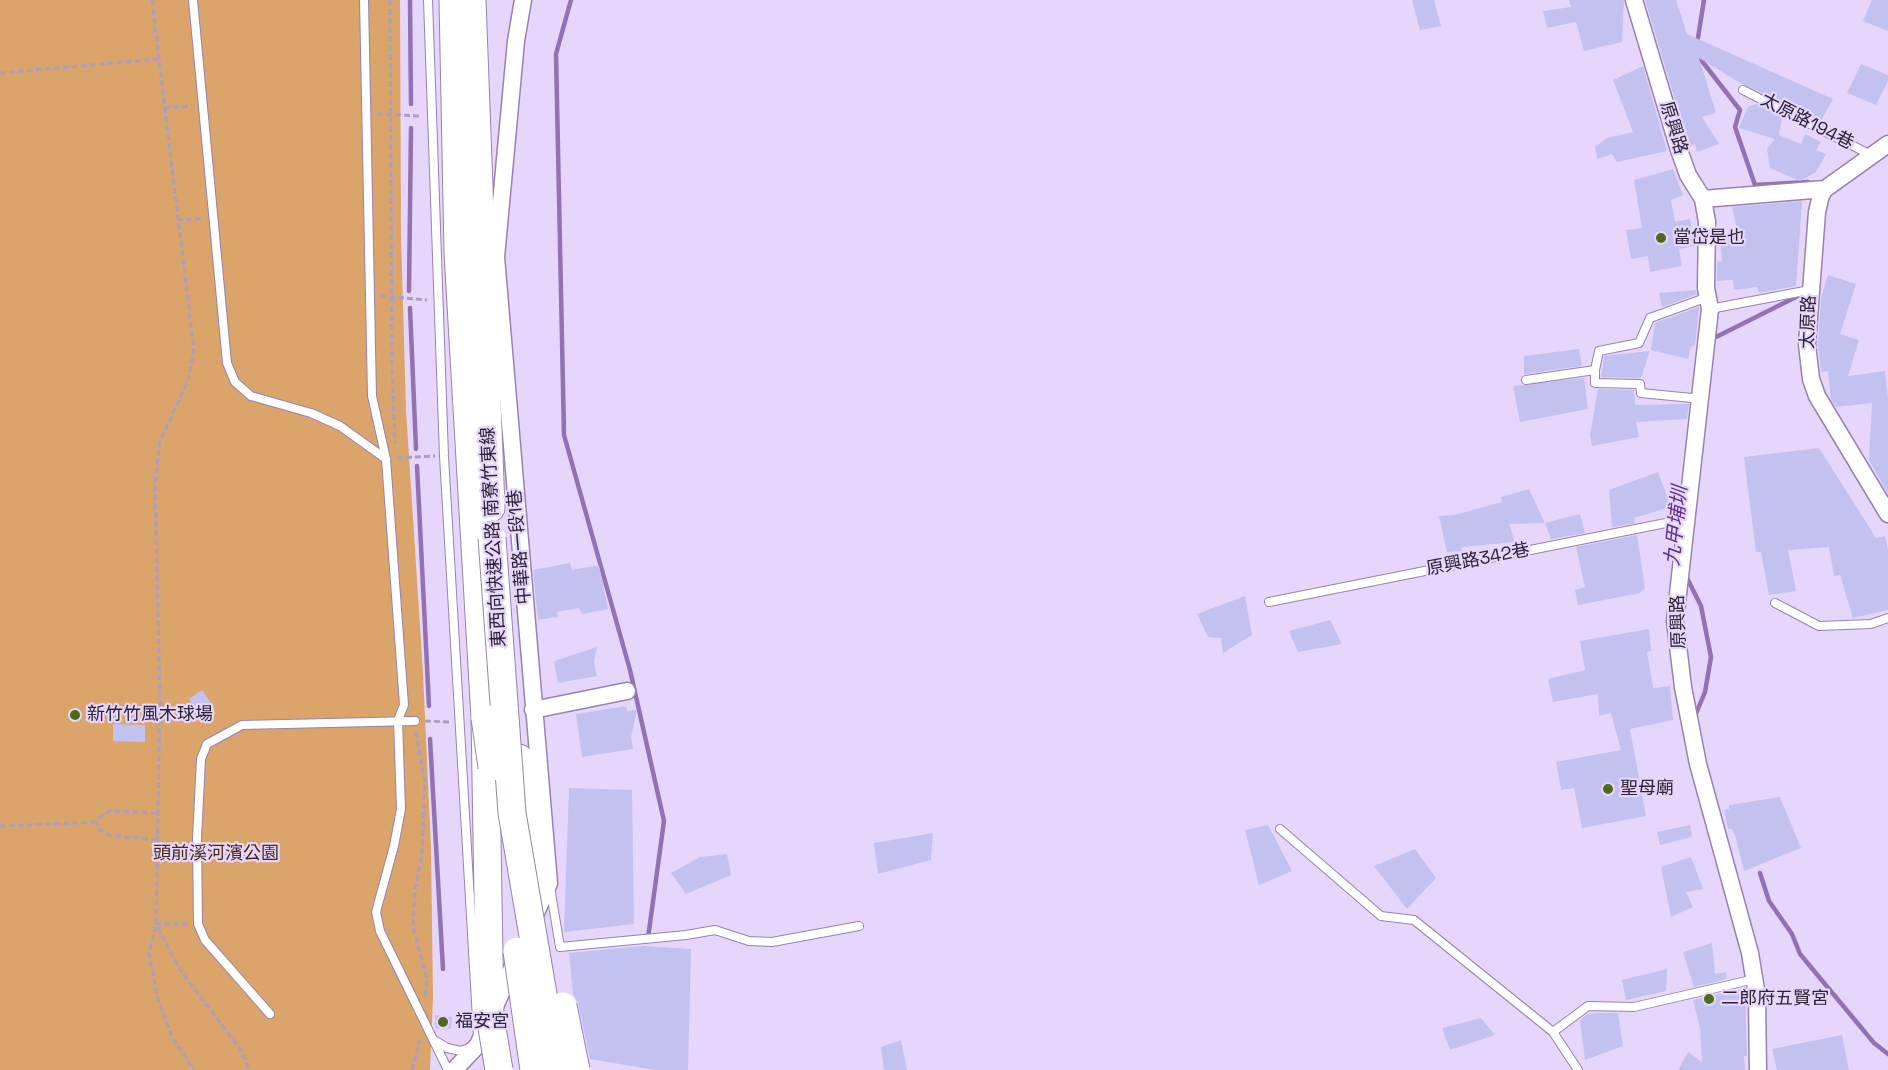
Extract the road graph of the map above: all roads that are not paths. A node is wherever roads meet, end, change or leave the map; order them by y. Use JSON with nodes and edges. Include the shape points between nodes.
{"nodes":[{"id":1,"x":193,"y":0,"type":"edge"},
{"id":2,"x":364,"y":0,"type":"edge"},
{"id":3,"x":428,"y":0,"type":"edge"},
{"id":4,"x":453,"y":0,"type":"edge"},
{"id":5,"x":472,"y":0,"type":"edge"},
{"id":6,"x":523,"y":0,"type":"edge"},
{"id":7,"x":1634,"y":0,"type":"edge"},
{"id":8,"x":1743,"y":90,"type":"dead end"},
{"id":9,"x":1888,"y":144,"type":"edge"},
{"id":10,"x":1871,"y":155,"type":"junction"},
{"id":11,"x":1825,"y":189,"type":"junction"},
{"id":12,"x":1703,"y":199,"type":"junction"},
{"id":13,"x":1810,"y":290,"type":"junction"},
{"id":14,"x":1709,"y":303,"type":"junction"},
{"id":15,"x":1595,"y":370,"type":"junction"},
{"id":16,"x":1526,"y":380,"type":"dead end"},
{"id":17,"x":1702,"y":399,"type":"junction"},
{"id":18,"x":386,"y":459,"type":"junction"},
{"id":19,"x":1888,"y":514,"type":"edge"},
{"id":20,"x":1686,"y":519,"type":"junction"},
{"id":21,"x":492,"y":538,"type":"junction"},
{"id":22,"x":1269,"y":602,"type":"dead end"},
{"id":23,"x":1775,"y":603,"type":"dead end"},
{"id":24,"x":1888,"y":618,"type":"edge"},
{"id":25,"x":627,"y":691,"type":"dead end"},
{"id":26,"x":533,"y":710,"type":"junction"},
{"id":27,"x":485,"y":718,"type":"junction"},
{"id":28,"x":398,"y":720,"type":"junction"},
{"id":29,"x":415,"y":720,"type":"road end"},
{"id":30,"x":1280,"y":829,"type":"dead end"},
{"id":31,"x":549,"y":883,"type":"junction"},
{"id":32,"x":860,"y":926,"type":"dead end"},
{"id":33,"x":1755,"y":979,"type":"junction"},
{"id":34,"x":270,"y":1014,"type":"dead end"},
{"id":35,"x":490,"y":1016,"type":"junction"},
{"id":36,"x":1553,"y":1032,"type":"junction"},
{"id":37,"x":434,"y":1040,"type":"junction"},
{"id":38,"x":478,"y":1045,"type":"junction"},
{"id":39,"x":448,"y":1070,"type":"edge"},
{"id":40,"x":454,"y":1070,"type":"edge"},
{"id":41,"x":493,"y":1070,"type":"edge"},
{"id":42,"x":499,"y":1070,"type":"edge"},
{"id":43,"x":506,"y":1070,"type":"edge"},
{"id":44,"x":534,"y":1070,"type":"edge"},
{"id":45,"x":556,"y":1070,"type":"edge"},
{"id":46,"x":576,"y":1070,"type":"edge"},
{"id":47,"x":1578,"y":1070,"type":"edge"},
{"id":48,"x":1758,"y":1070,"type":"edge"}],
"edges":[{"from":1,"to":18,"type":"lane","via":[[227,363],[235,382],[251,396],[340,426]]},
{"from":2,"to":18,"type":"lane","via":[[372,396]]},
{"from":3,"to":38,"type":"lane","via":[[444,456]]},
{"from":4,"to":27,"type":"highway","name":"東西向快速公路 南寮竹東線","via":[[458,253]]},
{"from":5,"to":21,"type":"highway","name":"東西向快速公路 南寮竹東線"},
{"from":6,"to":26,"type":"street","name":"中華路一段1巷","via":[[496,257]]},
{"from":7,"to":12,"type":"street","name":"原興路","via":[[1679,150]]},
{"from":8,"to":10,"type":"lane","name":"太原路194巷"},
{"from":9,"to":10,"type":"street"},
{"from":10,"to":11,"type":"street"},
{"from":11,"to":12,"type":"street"},
{"from":11,"to":13,"type":"street","name":"太原路","via":[[1816,212]]},
{"from":12,"to":14,"type":"street","name":"原興路"},
{"from":13,"to":14,"type":"lane"},
{"from":13,"to":19,"type":"street","name":"太原路","via":[[1807,358],[1811,379],[1824,409]]},
{"from":14,"to":15,"type":"lane","via":[[1650,318],[1639,343],[1599,351]]},
{"from":14,"to":17,"type":"street","name":"原興路"},
{"from":15,"to":16,"type":"lane"},
{"from":15,"to":17,"type":"lane","via":[[1595,383],[1640,384],[1641,393]]},
{"from":17,"to":20,"type":"street","name":"原興路"},
{"from":18,"to":28,"type":"lane","via":[[404,705]]},
{"from":20,"to":22,"type":"lane","name":"原興路342巷"},
{"from":20,"to":33,"type":"street","name":"原興路","via":[[1675,621],[1683,687],[1698,764]]},
{"from":21,"to":45,"type":"highway","name":"東西向快速公路 南寮竹東線","bridge":true,"via":[[512,813]]},
{"from":21,"to":46,"type":"highway","bridge":true,"via":[[532,848]]},
{"from":23,"to":24,"type":"lane","via":[[1819,626],[1871,624]]},
{"from":25,"to":26,"type":"street"},
{"from":26,"to":31,"type":"street","name":"中華路一段1巷"},
{"from":27,"to":35,"type":"highway","bridge":true},
{"from":27,"to":44,"type":"highway","name":"東西向快速公路 南寮竹東線","bridge":true},
{"from":28,"to":29,"type":"lane"},
{"from":28,"to":34,"type":"lane","via":[[242,725],[207,744],[201,759],[196,838],[198,924],[205,940]]},
{"from":28,"to":37,"type":"lane","via":[[401,809],[376,912],[380,931]]},
{"from":30,"to":36,"type":"lane","via":[[1382,916],[1414,920]]},
{"from":31,"to":32,"type":"lane","via":[[560,947],[715,930],[749,941],[772,942]]},
{"from":31,"to":38,"type":"street","name":"中華路一段1巷"},
{"from":33,"to":36,"type":"lane","via":[[1634,1006],[1588,1006]]},
{"from":33,"to":48,"type":"street","name":"原興路"},
{"from":35,"to":41,"type":"highway","bridge":true},
{"from":35,"to":42,"type":"highway","bridge":true},
{"from":36,"to":47,"type":"lane"},
{"from":37,"to":38,"type":"lane","via":[[461,1051]]},
{"from":37,"to":39,"type":"lane"},
{"from":38,"to":40,"type":"street","name":"中華路一段1巷"},
{"from":38,"to":43,"type":"lane"}]}
